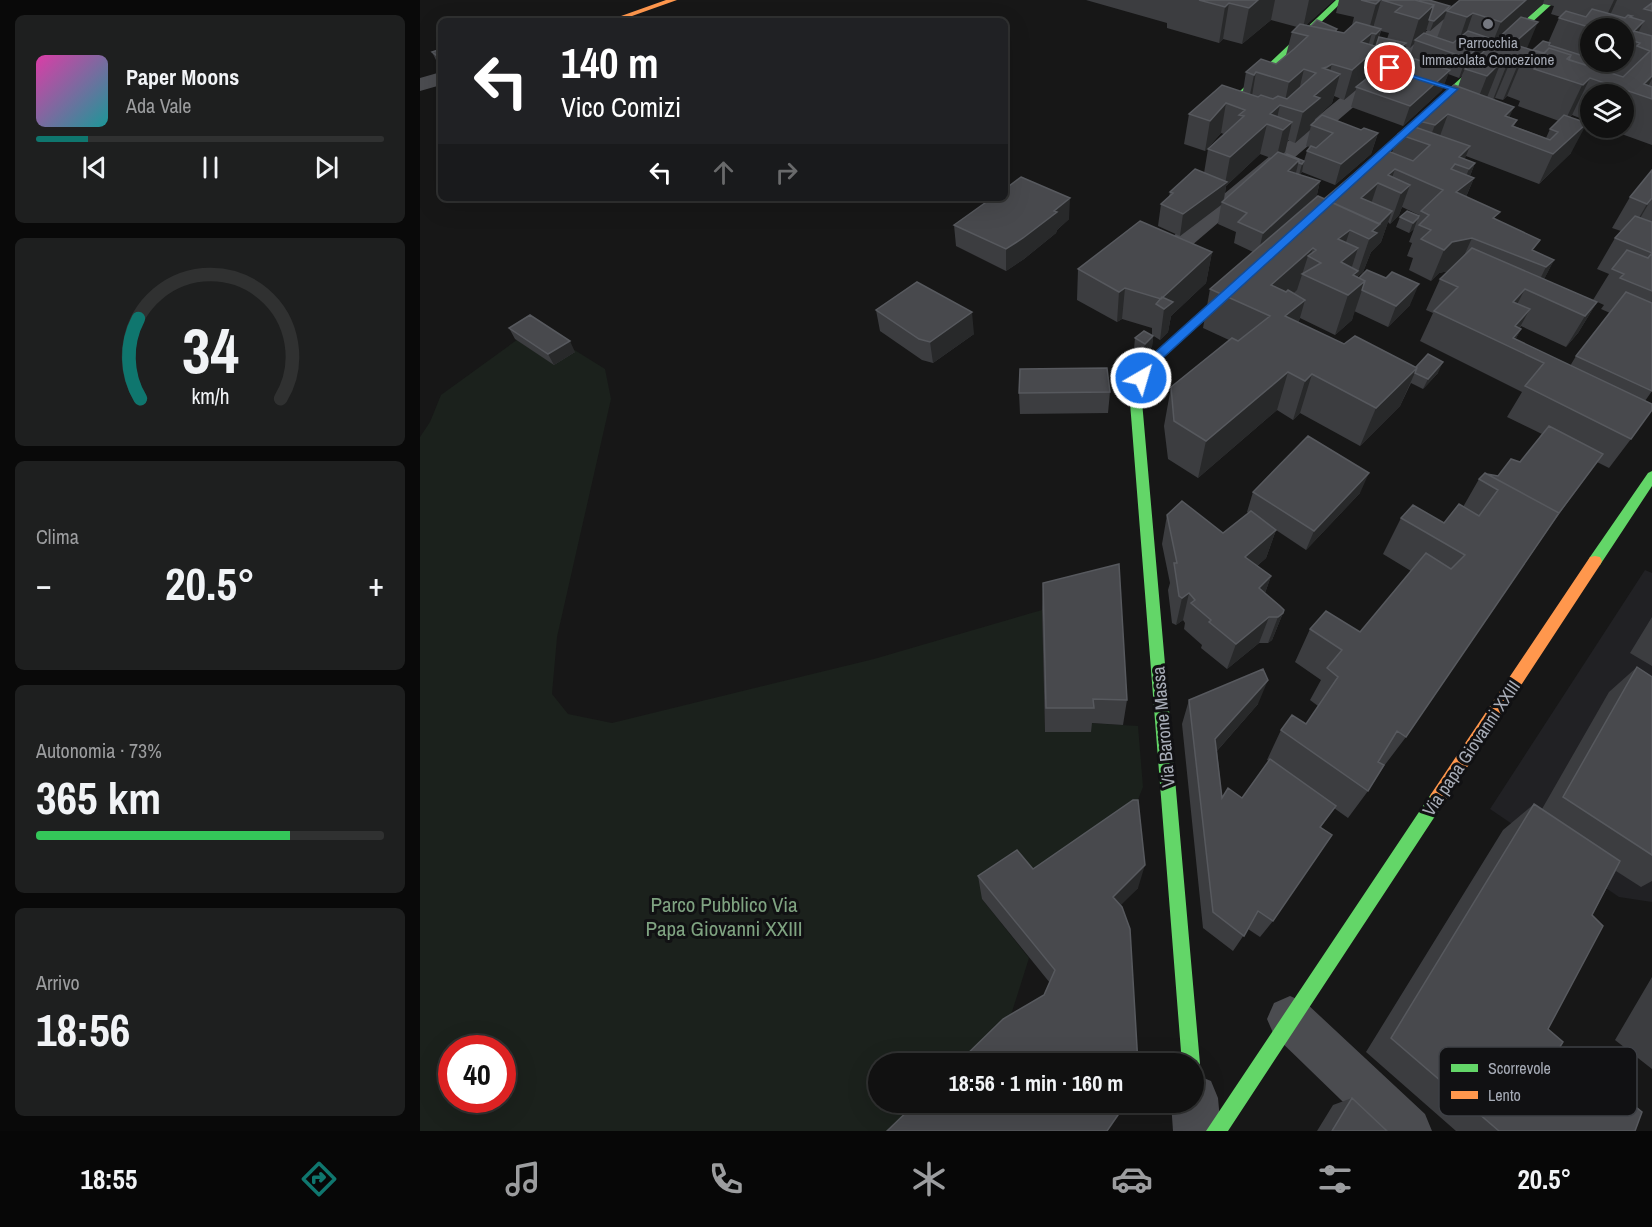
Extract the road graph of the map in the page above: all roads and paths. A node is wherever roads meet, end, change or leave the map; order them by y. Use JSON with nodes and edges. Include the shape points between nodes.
{"nodes":[{"id":1,"x":673,"y":0,"type":"edge"},
{"id":2,"x":1340,"y":0,"type":"edge"},
{"id":3,"x":1478,"y":0,"type":"edge"},
{"id":4,"x":1547,"y":5,"type":"dead end"},
{"id":5,"x":619,"y":18,"type":"edge"},
{"id":6,"x":1390,"y":68,"type":"junction"},
{"id":7,"x":1412,"y":75,"type":"edge"},
{"id":8,"x":438,"y":79,"type":"edge"},
{"id":9,"x":1433,"y":82,"type":"edge"},
{"id":10,"x":420,"y":85,"type":"edge"},
{"id":11,"x":1454,"y":89,"type":"junction"},
{"id":12,"x":1235,"y":100,"type":"edge"},
{"id":13,"x":1340,"y":192,"type":"edge"},
{"id":14,"x":1175,"y":247,"type":"edge"},
{"id":15,"x":1252,"y":271,"type":"edge"},
{"id":16,"x":1652,"y":476,"type":"edge"},
{"id":17,"x":1290,"y":1020,"type":"junction"},
{"id":18,"x":1190,"y":1053,"type":"edge"},
{"id":19,"x":1195,"y":1113,"type":"edge"},
{"id":20,"x":1197,"y":1131,"type":"edge"},
{"id":21,"x":1216,"y":1131,"type":"edge"},
{"id":22,"x":1408,"y":1131,"type":"edge"}],
"edges":[{"from":1,"to":5,"type":"street"},
{"from":2,"to":12,"type":"street"},
{"from":3,"to":6,"type":"street"},
{"from":4,"to":11,"type":"street"},
{"from":6,"to":7,"type":"street"},
{"from":6,"to":14,"type":"street"},
{"from":8,"to":10,"type":"street"},
{"from":9,"to":11,"type":"street"},
{"from":11,"to":13,"type":"street"},
{"from":15,"to":18,"type":"street","name":"Via Barone Massa","via":[[1148,366],[1135,390]]},
{"from":16,"to":17,"type":"street","name":"Via papa Giovanni XXIII"},
{"from":17,"to":21,"type":"street","name":"Via papa Giovanni XXIII"},
{"from":17,"to":22,"type":"street"},
{"from":19,"to":20,"type":"street"}]}
